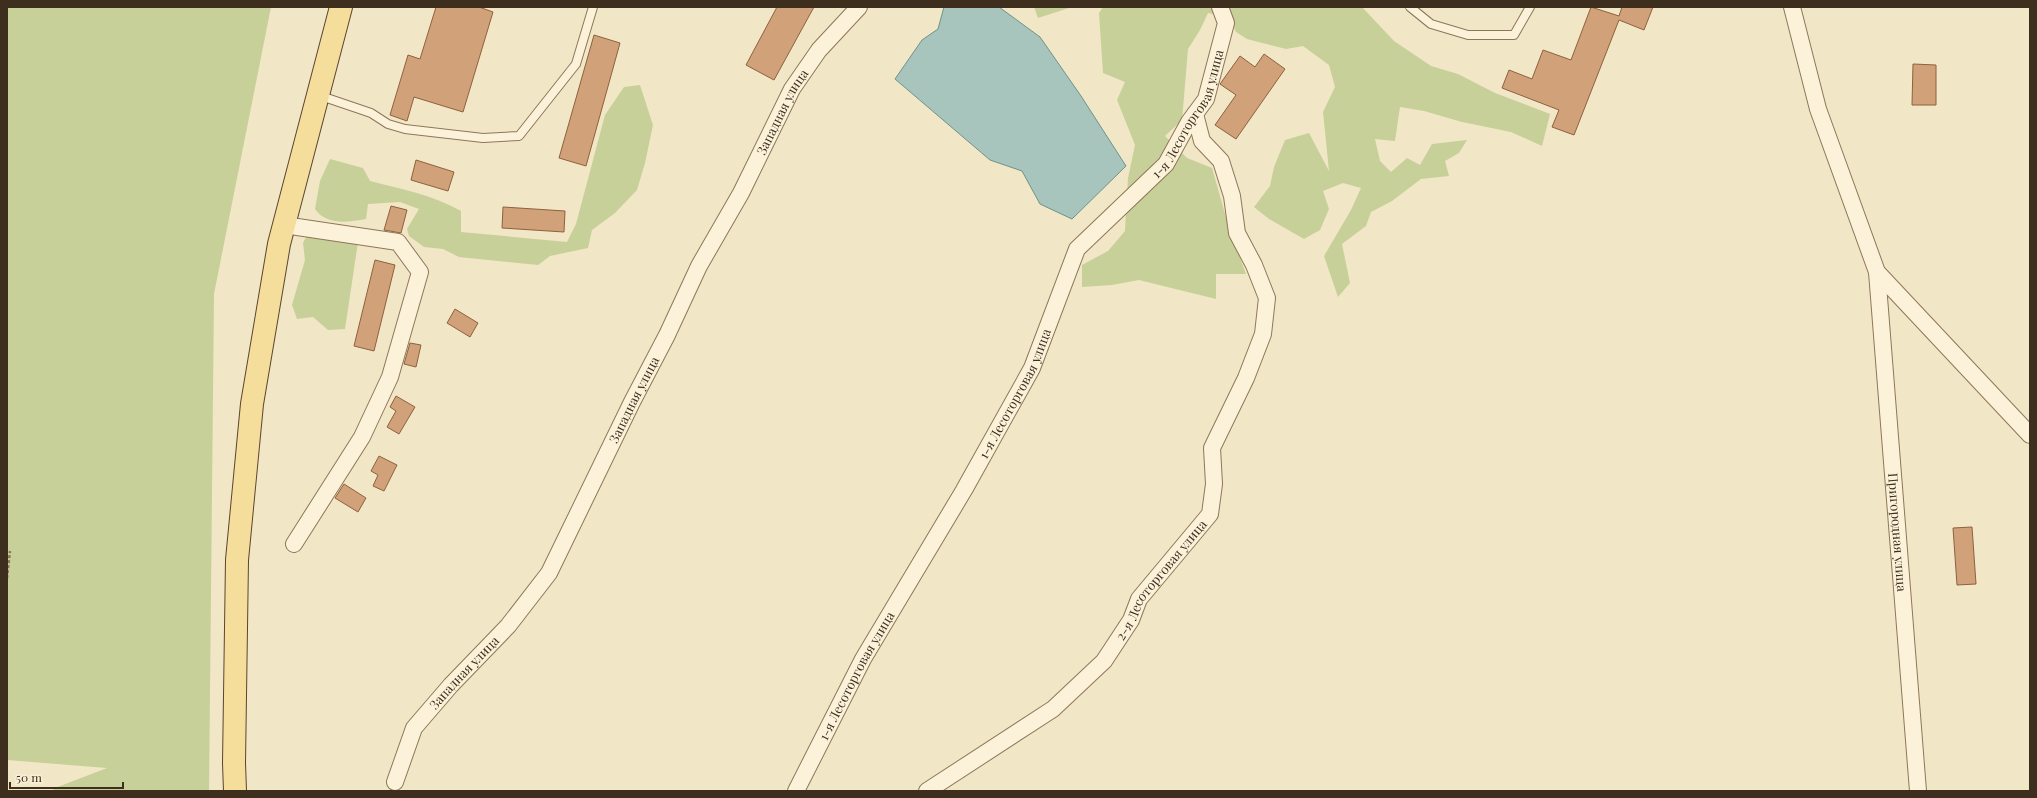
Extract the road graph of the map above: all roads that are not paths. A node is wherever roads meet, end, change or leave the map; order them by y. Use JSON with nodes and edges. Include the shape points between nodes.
{"nodes":[{"id":1,"x":341,"y":7,"type":"edge"},
{"id":2,"x":593,"y":7,"type":"edge"},
{"id":3,"x":859,"y":7,"type":"edge"},
{"id":4,"x":1220,"y":7,"type":"edge"},
{"id":5,"x":1410,"y":7,"type":"edge"},
{"id":6,"x":1530,"y":7,"type":"edge"},
{"id":7,"x":1792,"y":7,"type":"edge"},
{"id":8,"x":317,"y":95,"type":"junction"},
{"id":9,"x":1195,"y":114,"type":"junction"},
{"id":10,"x":284,"y":225,"type":"junction"},
{"id":11,"x":1877,"y":272,"type":"junction"},
{"id":12,"x":2027,"y":428,"type":"edge"},
{"id":13,"x":294,"y":544,"type":"dead end"},
{"id":14,"x":395,"y":782,"type":"dead end"},
{"id":15,"x":236,"y":791,"type":"edge"},
{"id":16,"x":796,"y":791,"type":"edge"},
{"id":17,"x":927,"y":791,"type":"edge"},
{"id":18,"x":1918,"y":791,"type":"edge"}],
"edges":[{"from":1,"to":8,"type":"main road"},
{"from":2,"to":8,"type":"lane","via":[[576,64],[519,136],[483,138],[405,129],[388,124],[370,112]]},
{"from":3,"to":14,"type":"street","name":"Западная улица","via":[[819,50],[792,89],[740,193],[699,266],[549,573],[508,626],[450,685],[414,728]]},
{"from":4,"to":9,"type":"street","name":"1-я Лесоторговая улица","via":[[1226,23],[1206,100]]},
{"from":5,"to":6,"type":"lane","via":[[1431,24],[1468,36],[1514,35]]},
{"from":7,"to":11,"type":"street","via":[[1818,110]]},
{"from":8,"to":10,"type":"main road"},
{"from":9,"to":16,"type":"street","name":"1-я Лесоторговая улица","via":[[1166,164],[1077,248],[1032,368],[964,490],[863,659]]},
{"from":9,"to":17,"type":"street","name":"2-я Лесоторговая улица","via":[[1202,141],[1221,161],[1232,196],[1237,234],[1254,265],[1267,298],[1263,334],[1246,378],[1212,448],[1214,484],[1210,514],[1139,599],[1132,620],[1104,661],[1053,709]]},
{"from":10,"to":13,"type":"street","via":[[398,242],[420,272],[390,376],[362,437]]},
{"from":10,"to":15,"type":"main road","via":[[252,404],[237,560],[234,763]]},
{"from":11,"to":12,"type":"street"},
{"from":11,"to":18,"type":"street","name":"Пригородная улица"}]}
